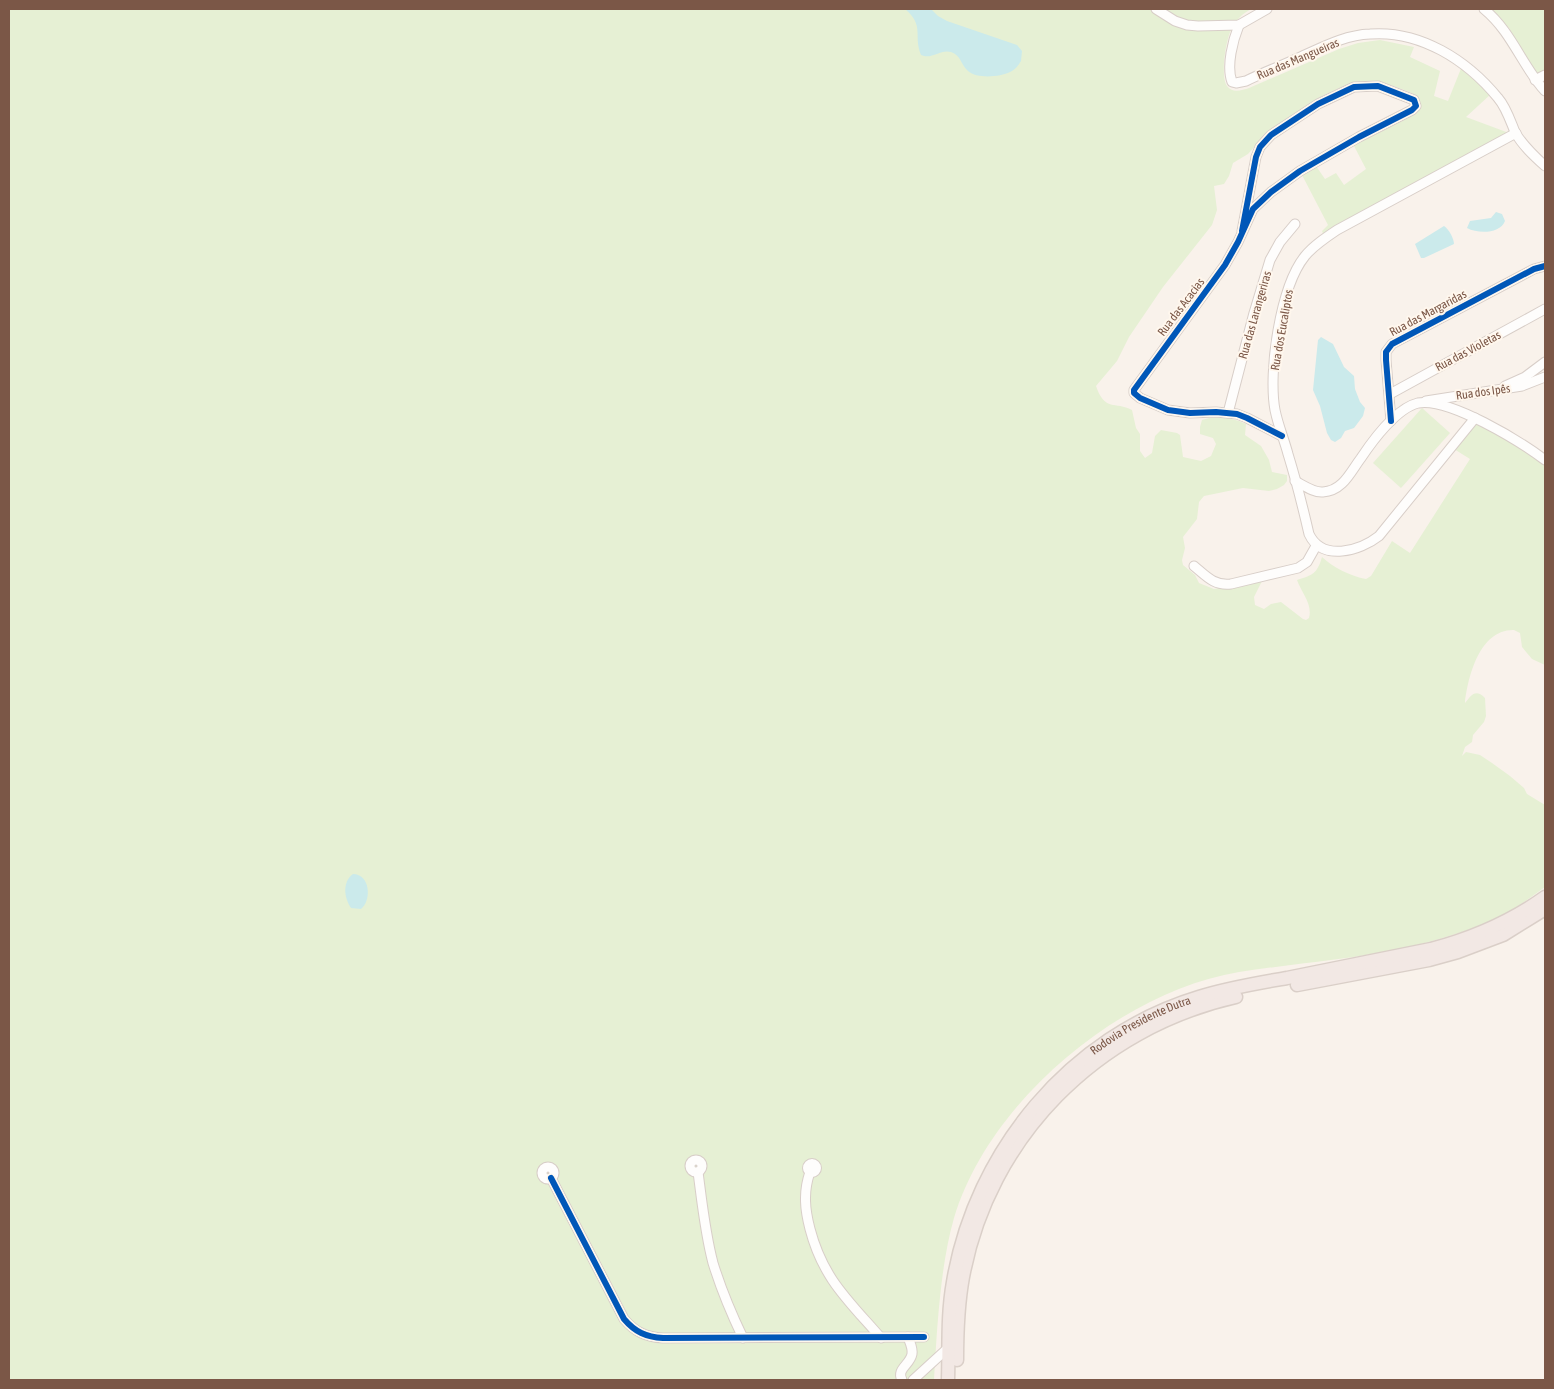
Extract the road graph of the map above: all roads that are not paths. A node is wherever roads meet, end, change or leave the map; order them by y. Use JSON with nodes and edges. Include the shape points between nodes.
{"nodes":[{"id":1,"x":1156,"y":9,"type":"edge"},
{"id":2,"x":1267,"y":9,"type":"edge"},
{"id":3,"x":1484,"y":9,"type":"edge"},
{"id":4,"x":1239,"y":25,"type":"junction"},
{"id":5,"x":1545,"y":75,"type":"edge"},
{"id":6,"x":1535,"y":80,"type":"junction"},
{"id":7,"x":1545,"y":91,"type":"edge"},
{"id":8,"x":1516,"y":133,"type":"junction"},
{"id":9,"x":1545,"y":166,"type":"edge"},
{"id":10,"x":1295,"y":224,"type":"dead end"},
{"id":11,"x":1242,"y":231,"type":"junction"},
{"id":12,"x":1545,"y":266,"type":"edge"},
{"id":13,"x":1545,"y":309,"type":"edge"},
{"id":14,"x":1545,"y":362,"type":"edge"},
{"id":15,"x":1545,"y":377,"type":"edge"},
{"id":16,"x":1496,"y":391,"type":"junction"},
{"id":17,"x":1390,"y":394,"type":"junction"},
{"id":18,"x":1419,"y":403,"type":"junction"},
{"id":19,"x":1228,"y":413,"type":"junction"},
{"id":20,"x":1475,"y":418,"type":"junction"},
{"id":21,"x":1391,"y":421,"type":"junction"},
{"id":22,"x":1282,"y":436,"type":"junction"},
{"id":23,"x":1545,"y":460,"type":"edge"},
{"id":24,"x":1295,"y":482,"type":"junction"},
{"id":25,"x":1316,"y":546,"type":"junction"},
{"id":26,"x":1194,"y":566,"type":"dead end"},
{"id":27,"x":1545,"y":897,"type":"edge"},
{"id":28,"x":1545,"y":909,"type":"edge"},
{"id":29,"x":1390,"y":962,"type":"junction"},
{"id":30,"x":1340,"y":972,"type":"junction"},
{"id":31,"x":698,"y":1172,"type":"dead end"},
{"id":32,"x":810,"y":1172,"type":"dead end"},
{"id":33,"x":551,"y":1178,"type":"dead end"},
{"id":34,"x":924,"y":1337,"type":"dead end"},
{"id":35,"x":743,"y":1338,"type":"junction"},
{"id":36,"x":881,"y":1338,"type":"junction"},
{"id":37,"x":908,"y":1338,"type":"junction"},
{"id":38,"x":948,"y":1348,"type":"junction"},
{"id":39,"x":902,"y":1380,"type":"edge"},
{"id":40,"x":913,"y":1380,"type":"edge"},
{"id":41,"x":948,"y":1380,"type":"edge"},
{"id":42,"x":957,"y":1380,"type":"edge"}],
"edges":[{"from":1,"to":4,"type":"street","via":[[1187,25]]},
{"from":2,"to":4,"type":"street"},
{"from":3,"to":6,"type":"street","via":[[1510,36]]},
{"from":4,"to":8,"type":"street","name":"Rua das Mangueiras","via":[[1230,65],[1232,82],[1236,84],[1336,42],[1368,34],[1386,34],[1426,44],[1467,67],[1500,99]]},
{"from":5,"to":6,"type":"street"},
{"from":6,"to":7,"type":"street"},
{"from":8,"to":9,"type":"street","name":"Rua das Mangueiras"},
{"from":8,"to":22,"type":"street","name":"Rua dos Eucaliptos","via":[[1337,230],[1304,257],[1288,291],[1276,351],[1273,391]]},
{"from":10,"to":19,"type":"street","name":"Rua das Larangeriras","via":[[1270,260]]},
{"from":11,"to":11,"type":"street","name":"Rua das Acacias","via":[[1253,209],[1271,192],[1320,159],[1412,110],[1416,106],[1414,100],[1378,86],[1354,88],[1318,104],[1270,135],[1256,157]]},
{"from":11,"to":19,"type":"street","name":"Rua das Acacias","via":[[1225,265],[1138,382],[1134,393],[1168,410]]},
{"from":12,"to":17,"type":"street","name":"Rua das Margaridas","via":[[1392,344],[1386,352]]},
{"from":13,"to":17,"type":"street","name":"Rua das Violetas"},
{"from":14,"to":16,"type":"street"},
{"from":15,"to":16,"type":"street","name":"Rua dos Ipês"},
{"from":16,"to":18,"type":"street","name":"Rua dos Ipês"},
{"from":17,"to":21,"type":"street","name":"Rua das Margaridas"},
{"from":18,"to":20,"type":"street","via":[[1438,405]]},
{"from":18,"to":21,"type":"street","name":"Rua dos Ipês","via":[[1406,408]]},
{"from":19,"to":22,"type":"street","via":[[1247,418]]},
{"from":20,"to":23,"type":"street"},
{"from":20,"to":25,"type":"street","via":[[1372,542],[1341,552]]},
{"from":21,"to":24,"type":"street","name":"Rua dos Ipês","via":[[1335,489],[1322,492]]},
{"from":22,"to":24,"type":"street","name":"Rua dos Eucaliptos"},
{"from":24,"to":25,"type":"street","name":"Rua dos Eucaliptos","via":[[1309,534]]},
{"from":25,"to":26,"type":"street","via":[[1304,565],[1230,584],[1214,583]]},
{"from":27,"to":29,"type":"highway","name":"Rodovia Presidente Dutra","via":[[1481,934]]},
{"from":28,"to":29,"type":"highway","name":"Rodovia Presidente Dutra","via":[[1482,944],[1429,960]]},
{"from":29,"to":30,"type":"highway","name":"Rodovia Presidente Dutra"},
{"from":30,"to":38,"type":"highway","name":"Rodovia Presidente Dutra","via":[[1199,997],[1172,1007],[1116,1036],[1084,1057],[1059,1079],[1023,1120],[988,1174],[962,1240],[952,1283]]},
{"from":30,"to":42,"type":"highway","name":"Rodovia Presidente Dutra","via":[[1225,1000],[1174,1017],[1115,1048],[1069,1083],[1020,1141],[993,1186],[982,1212],[963,1277]]},
{"from":31,"to":35,"type":"street","via":[[713,1262]]},
{"from":32,"to":36,"type":"street","via":[[806,1204],[819,1259],[832,1281]]},
{"from":33,"to":35,"type":"street","via":[[624,1319],[634,1329],[653,1337]]},
{"from":34,"to":37,"type":"street"},
{"from":35,"to":36,"type":"street"},
{"from":36,"to":37,"type":"street"},
{"from":37,"to":39,"type":"street","via":[[912,1354],[901,1372]]},
{"from":38,"to":40,"type":"street"},
{"from":38,"to":41,"type":"highway","name":"Rodovia Presidente Dutra"}]}
